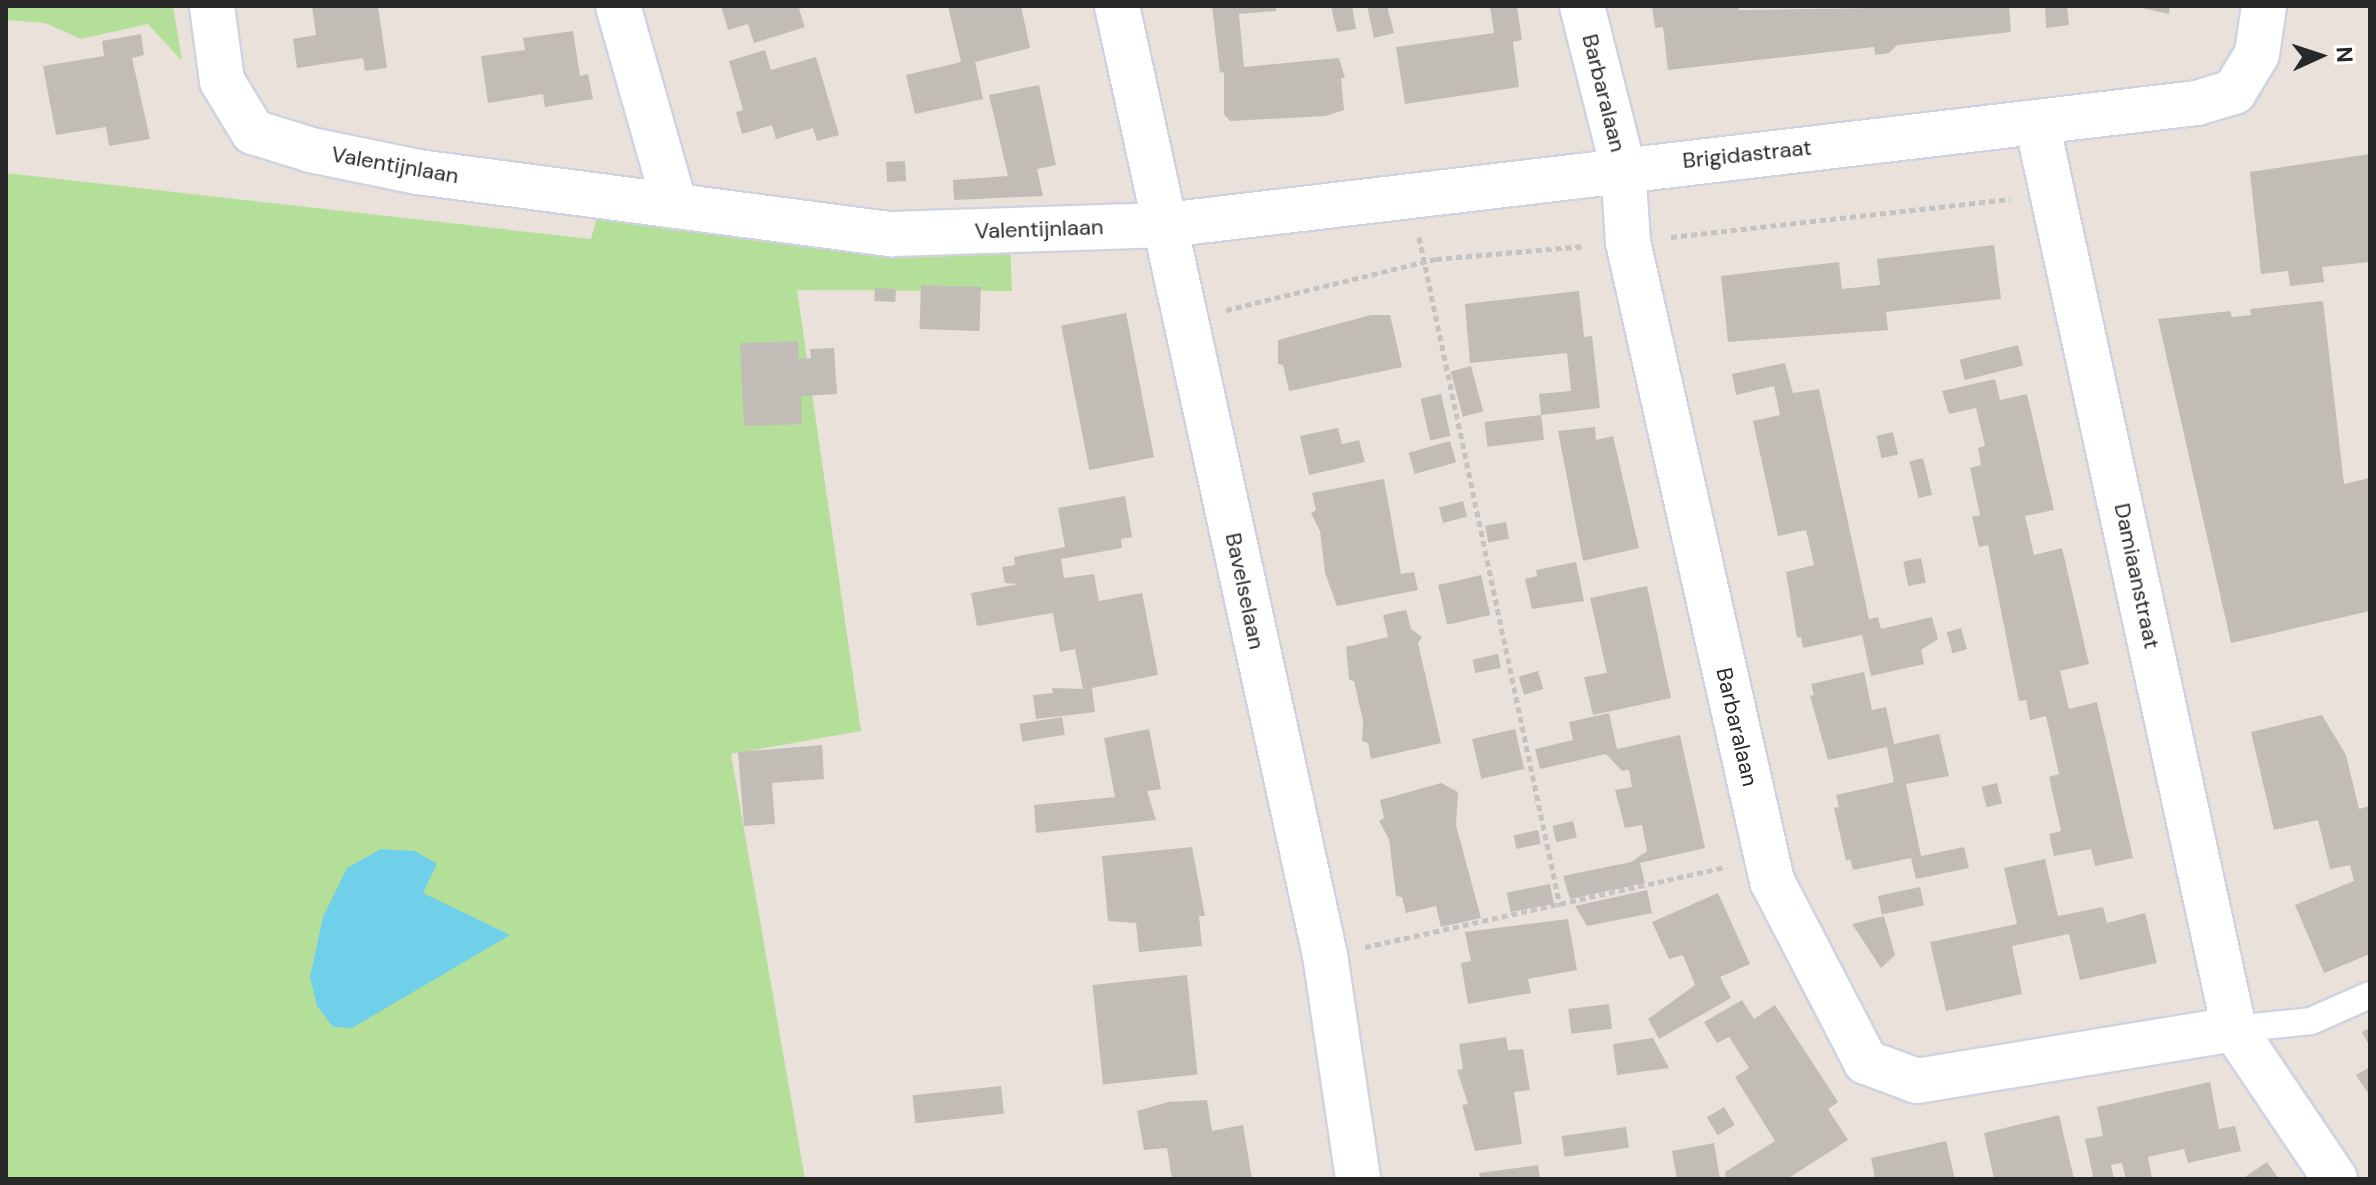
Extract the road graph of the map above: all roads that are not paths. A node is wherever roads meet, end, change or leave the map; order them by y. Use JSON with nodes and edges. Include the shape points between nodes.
{"nodes":[{"id":1,"x":212,"y":6,"type":"edge"},
{"id":2,"x":618,"y":6,"type":"edge"},
{"id":3,"x":1117,"y":6,"type":"edge"},
{"id":4,"x":1582,"y":6,"type":"edge"},
{"id":5,"x":2264,"y":6,"type":"edge"},
{"id":6,"x":2037,"y":123,"type":"junction"},
{"id":7,"x":1623,"y":168,"type":"junction"},
{"id":8,"x":674,"y":203,"type":"junction"},
{"id":9,"x":1166,"y":225,"type":"junction"},
{"id":10,"x":2370,"y":995,"type":"edge"},
{"id":11,"x":2234,"y":1029,"type":"junction"},
{"id":12,"x":1358,"y":1179,"type":"edge"},
{"id":13,"x":2335,"y":1179,"type":"edge"}],
"edges":[{"from":1,"to":8,"type":"street","name":"Valentijnlaan","via":[[222,81],[253,132],[418,172]]},
{"from":2,"to":8,"type":"street"},
{"from":3,"to":9,"type":"street","name":"Bavelselaan"},
{"from":4,"to":7,"type":"street","name":"Barbaralaan"},
{"from":5,"to":6,"type":"street","name":"Brigidastraat","via":[[2257,54],[2234,92],[2197,103]]},
{"from":6,"to":7,"type":"street","name":"Brigidastraat"},
{"from":6,"to":11,"type":"street","name":"Damiaanstraat"},
{"from":7,"to":9,"type":"street","name":"Brigidastraat"},
{"from":7,"to":11,"type":"street","name":"Barbaralaan","via":[[1630,253],[1772,881],[1866,1062],[1917,1081]]},
{"from":8,"to":9,"type":"street","name":"Valentijnlaan","via":[[892,234]]},
{"from":9,"to":12,"type":"street","name":"Bavelselaan","via":[[1325,955]]},
{"from":10,"to":11,"type":"lane","via":[[2311,1021]]},
{"from":11,"to":13,"type":"street","name":"Damiaanstraat"}]}
